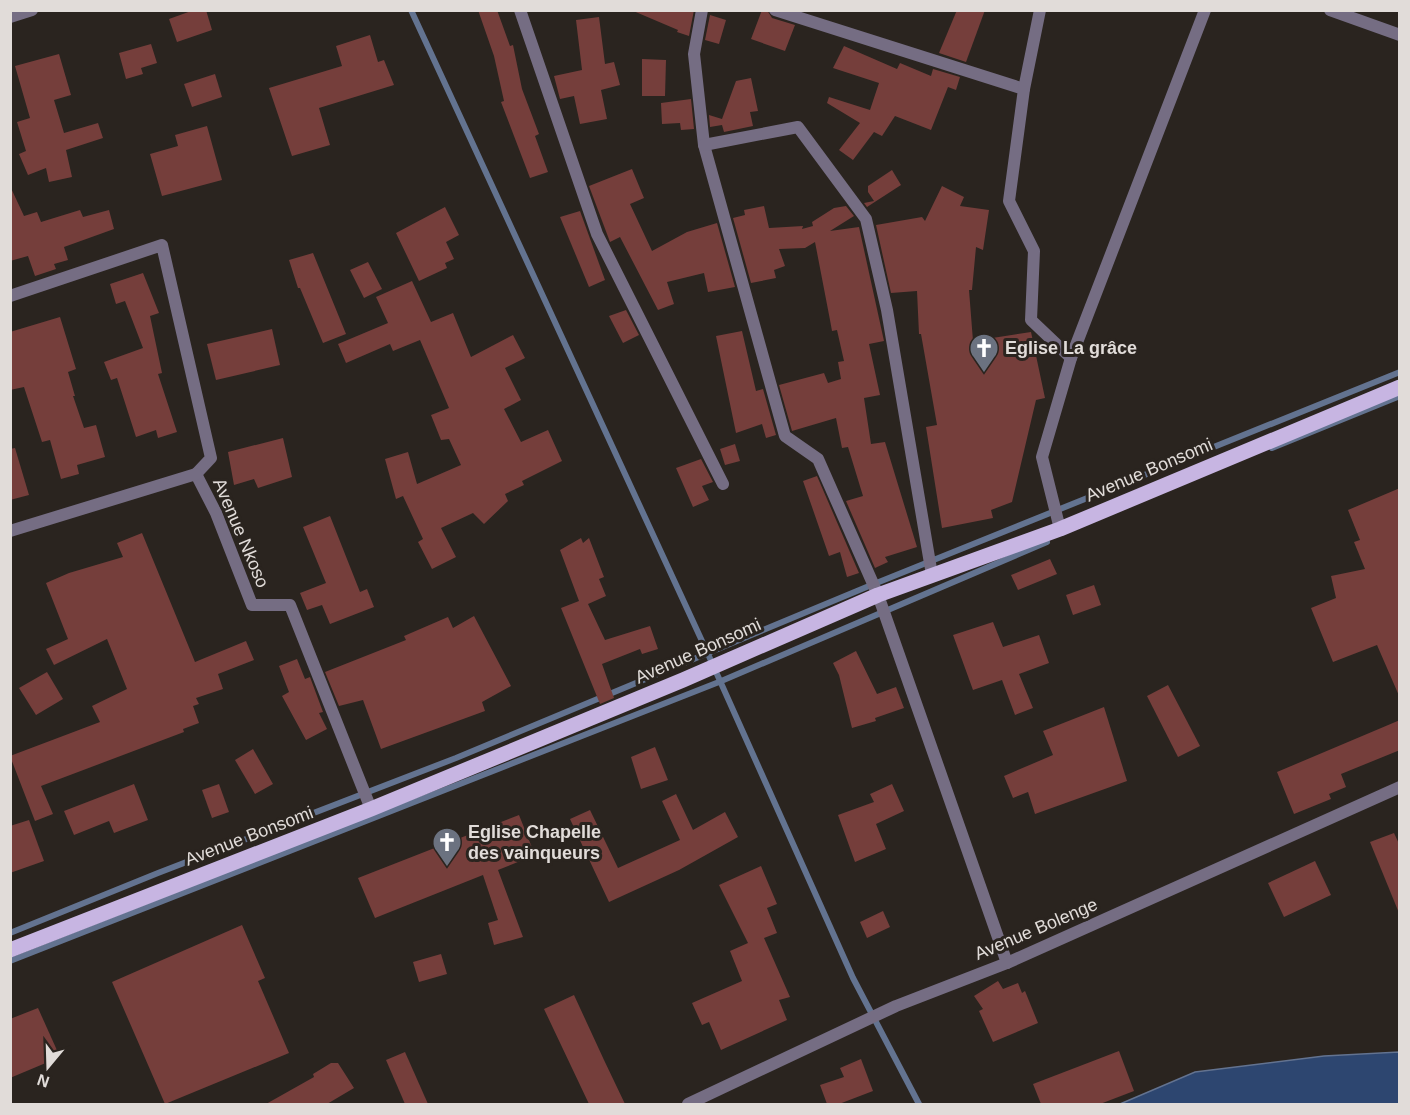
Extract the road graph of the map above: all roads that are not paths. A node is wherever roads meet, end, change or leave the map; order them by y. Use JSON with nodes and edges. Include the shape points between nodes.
{"nodes":[{"id":1,"x":32,"y":10,"type":"edge"},
{"id":2,"x":520,"y":10,"type":"edge"},
{"id":3,"x":702,"y":10,"type":"edge"},
{"id":4,"x":775,"y":10,"type":"edge"},
{"id":5,"x":1040,"y":10,"type":"edge"},
{"id":6,"x":1205,"y":10,"type":"edge"},
{"id":7,"x":1330,"y":10,"type":"edge"},
{"id":8,"x":10,"y":17,"type":"edge"},
{"id":9,"x":1400,"y":35,"type":"edge"},
{"id":10,"x":1024,"y":89,"type":"junction"},
{"id":11,"x":704,"y":145,"type":"junction"},
{"id":12,"x":10,"y":296,"type":"edge"},
{"id":13,"x":1071,"y":358,"type":"junction"},
{"id":14,"x":1400,"y":387,"type":"edge"},
{"id":15,"x":196,"y":474,"type":"junction"},
{"id":16,"x":723,"y":484,"type":"dead end"},
{"id":17,"x":1060,"y":529,"type":"junction"},
{"id":18,"x":10,"y":531,"type":"edge"},
{"id":19,"x":932,"y":575,"type":"junction"},
{"id":20,"x":878,"y":595,"type":"junction"},
{"id":21,"x":1400,"y":787,"type":"edge"},
{"id":22,"x":371,"y":809,"type":"junction"},
{"id":23,"x":10,"y":950,"type":"edge"},
{"id":24,"x":1007,"y":963,"type":"junction"},
{"id":25,"x":688,"y":1104,"type":"edge"}],
"edges":[{"from":1,"to":8,"type":"street"},
{"from":2,"to":16,"type":"street","via":[[597,234]]},
{"from":3,"to":11,"type":"street","via":[[694,54]]},
{"from":4,"to":10,"type":"street"},
{"from":5,"to":10,"type":"street"},
{"from":6,"to":13,"type":"street"},
{"from":7,"to":9,"type":"street"},
{"from":10,"to":13,"type":"street","via":[[1009,201],[1034,251],[1031,320]]},
{"from":11,"to":19,"type":"street","via":[[798,127],[866,219],[887,310]]},
{"from":11,"to":20,"type":"street","via":[[785,436],[818,459]]},
{"from":12,"to":15,"type":"street","name":"Avenue Nkoso","via":[[162,245],[211,458]]},
{"from":13,"to":17,"type":"street","via":[[1042,457]]},
{"from":14,"to":17,"type":"main road","name":"Avenue Bonsomi"},
{"from":15,"to":18,"type":"street"},
{"from":15,"to":22,"type":"street","name":"Avenue Nkoso","via":[[216,513],[252,605],[290,605]]},
{"from":17,"to":19,"type":"main road","name":"Avenue Bonsomi"},
{"from":19,"to":20,"type":"main road","name":"Avenue Bonsomi"},
{"from":20,"to":22,"type":"main road","name":"Avenue Bonsomi"},
{"from":20,"to":24,"type":"street"},
{"from":21,"to":24,"type":"street","name":"Avenue Bolenge"},
{"from":22,"to":23,"type":"main road","name":"Avenue Bonsomi"},
{"from":24,"to":25,"type":"street","name":"Avenue Bolenge","via":[[896,1006]]}]}
